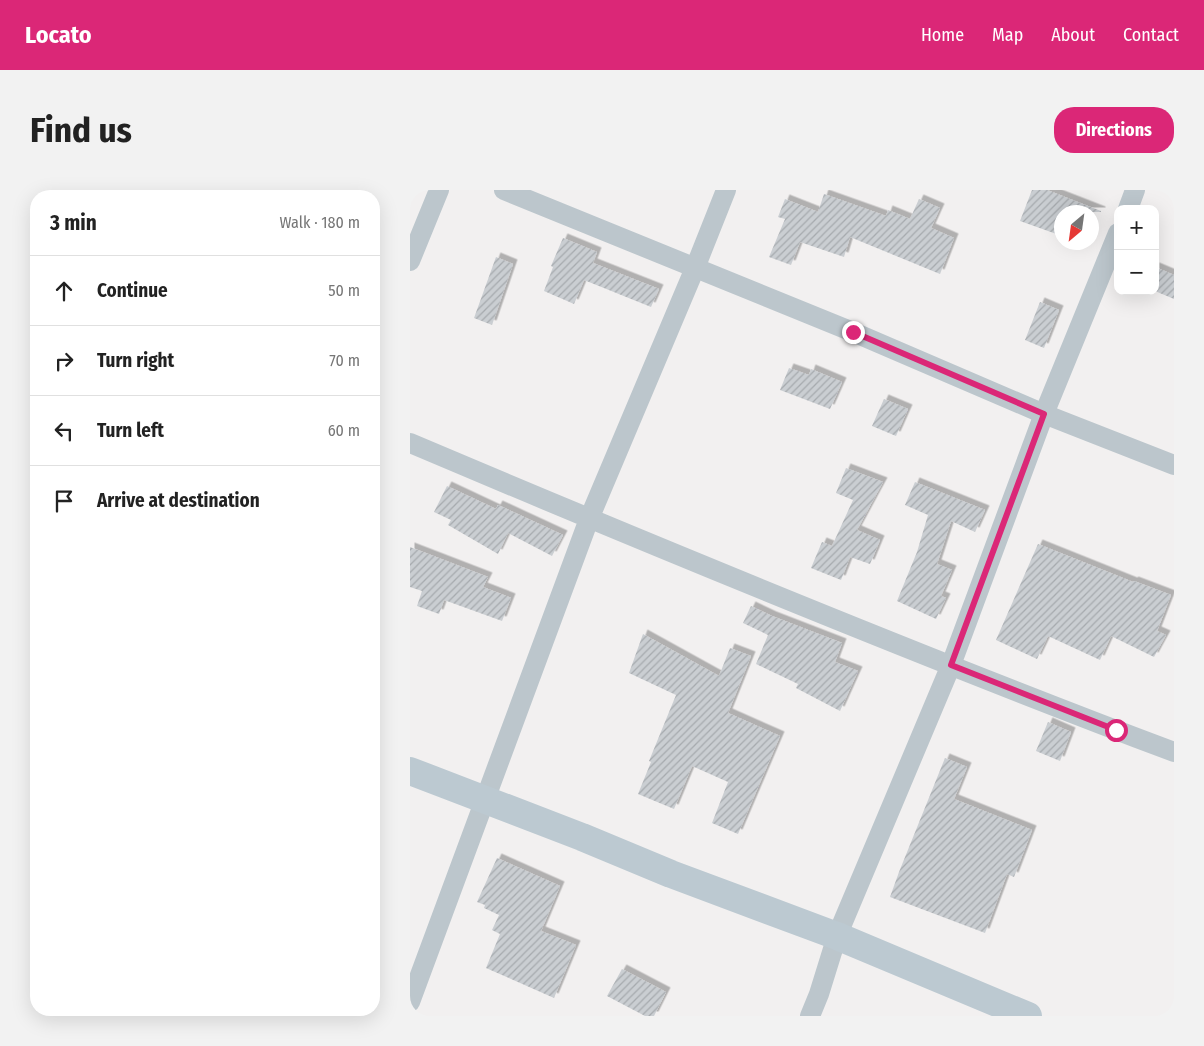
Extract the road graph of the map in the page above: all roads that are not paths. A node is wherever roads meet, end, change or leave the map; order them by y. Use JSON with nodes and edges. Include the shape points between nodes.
{"nodes":[{"id":1,"x":438,"y":190,"type":"edge"},
{"id":2,"x":504,"y":190,"type":"edge"},
{"id":3,"x":726,"y":190,"type":"edge"},
{"id":4,"x":1135,"y":190,"type":"edge"},
{"id":5,"x":1129,"y":205,"type":"edge"},
{"id":6,"x":1114,"y":243,"type":"edge"},
{"id":7,"x":410,"y":261,"type":"edge"},
{"id":8,"x":695,"y":268,"type":"junction"},
{"id":9,"x":1044,"y":414,"type":"junction"},
{"id":10,"x":410,"y":443,"type":"edge"},
{"id":11,"x":1174,"y":465,"type":"edge"},
{"id":12,"x":590,"y":519,"type":"junction"},
{"id":13,"x":951,"y":665,"type":"junction"},
{"id":14,"x":1174,"y":752,"type":"edge"},
{"id":15,"x":410,"y":771,"type":"edge"},
{"id":16,"x":484,"y":800,"type":"junction"},
{"id":17,"x":837,"y":936,"type":"junction"},
{"id":18,"x":410,"y":1002,"type":"edge"},
{"id":19,"x":810,"y":1016,"type":"edge"},
{"id":20,"x":1028,"y":1016,"type":"edge"}],
"edges":[{"from":1,"to":7,"type":"street"},
{"from":2,"to":8,"type":"street"},
{"from":3,"to":8,"type":"street"},
{"from":4,"to":5,"type":"street"},
{"from":6,"to":9,"type":"street"},
{"from":8,"to":9,"type":"street"},
{"from":8,"to":12,"type":"street"},
{"from":9,"to":11,"type":"street"},
{"from":9,"to":13,"type":"street"},
{"from":10,"to":12,"type":"street"},
{"from":12,"to":13,"type":"street"},
{"from":12,"to":16,"type":"street"},
{"from":13,"to":14,"type":"street"},
{"from":13,"to":17,"type":"street"},
{"from":15,"to":16,"type":"street"},
{"from":16,"to":17,"type":"street"},
{"from":16,"to":18,"type":"street"},
{"from":17,"to":19,"type":"street"},
{"from":17,"to":20,"type":"street"}]}
